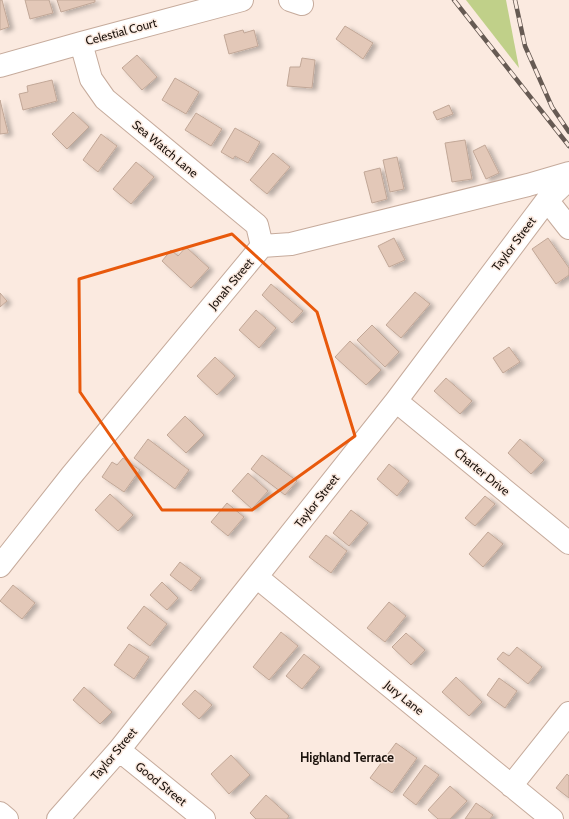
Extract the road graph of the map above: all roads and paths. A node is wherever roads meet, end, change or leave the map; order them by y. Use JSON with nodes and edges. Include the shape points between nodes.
{"nodes":[{"id":1,"x":242,"y":0,"type":"edge"},
{"id":2,"x":80,"y":43,"type":"junction"},
{"id":3,"x":0,"y":66,"type":"edge"},
{"id":4,"x":569,"y":174,"type":"edge"},
{"id":5,"x":569,"y":179,"type":"edge"},
{"id":6,"x":547,"y":200,"type":"junction"},
{"id":7,"x":569,"y":228,"type":"edge"},
{"id":8,"x":262,"y":246,"type":"junction"},
{"id":9,"x":396,"y":402,"type":"junction"},
{"id":10,"x":569,"y":543,"type":"edge"},
{"id":11,"x":0,"y":566,"type":"edge"},
{"id":12,"x":258,"y":576,"type":"junction"},
{"id":13,"x":569,"y":713,"type":"edge"},
{"id":14,"x":119,"y":750,"type":"junction"},
{"id":15,"x":511,"y":786,"type":"junction"},
{"id":16,"x":0,"y":813,"type":"edge"},
{"id":17,"x":7,"y":819,"type":"edge"},
{"id":18,"x":58,"y":819,"type":"edge"},
{"id":19,"x":204,"y":819,"type":"edge"},
{"id":20,"x":552,"y":819,"type":"edge"}],
"edges":[{"from":1,"to":2,"type":"street","name":"Celestial Court"},
{"from":2,"to":3,"type":"street","name":"Celestial Court"},
{"from":2,"to":8,"type":"street","name":"Sea Watch Lane","via":[[91,79],[105,99],[257,225]]},
{"from":4,"to":8,"type":"street","name":"Jonah Street","via":[[291,244]]},
{"from":5,"to":6,"type":"street","name":"Taylor Street"},
{"from":6,"to":7,"type":"street"},
{"from":6,"to":9,"type":"street","name":"Taylor Street"},
{"from":8,"to":11,"type":"street","name":"Jonah Street","via":[[71,476]]},
{"from":9,"to":10,"type":"street","name":"Charter Drive"},
{"from":9,"to":12,"type":"street","name":"Taylor Street"},
{"from":12,"to":14,"type":"street","name":"Taylor Street"},
{"from":12,"to":15,"type":"street","name":"Jury Lane"},
{"from":13,"to":15,"type":"street"},
{"from":14,"to":18,"type":"street","name":"Taylor Street"},
{"from":14,"to":19,"type":"street","name":"Good Street"},
{"from":15,"to":20,"type":"street","name":"Jury Lane"},
{"from":16,"to":17,"type":"street"}]}
